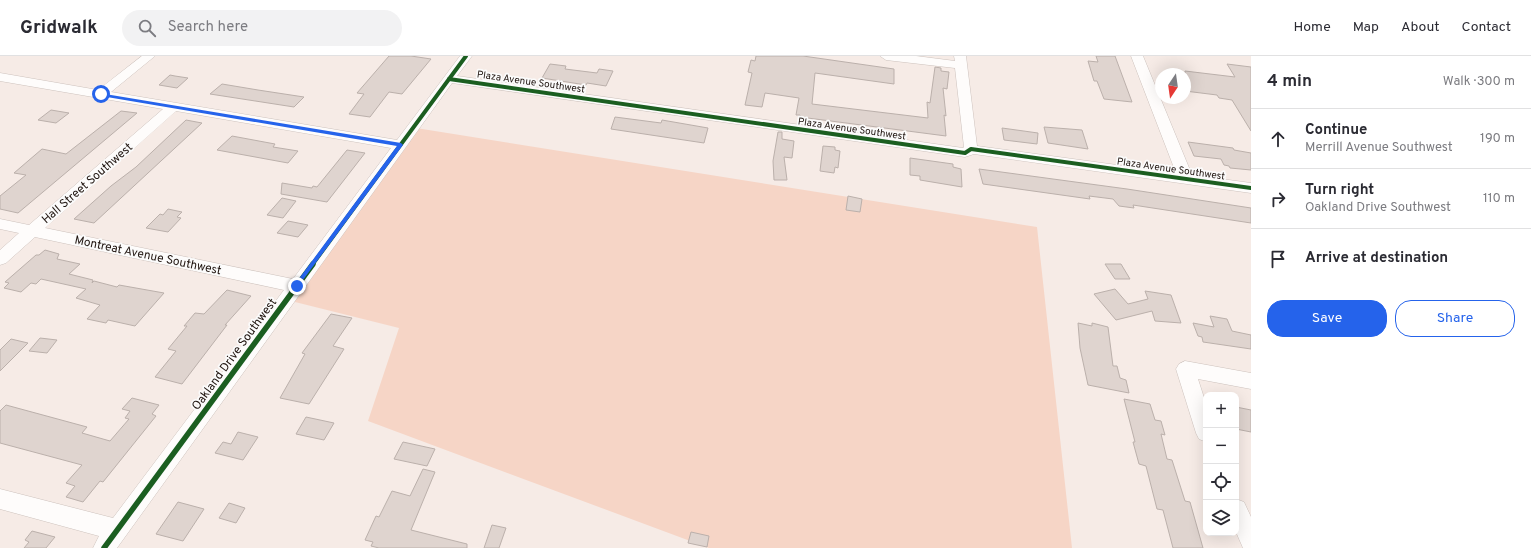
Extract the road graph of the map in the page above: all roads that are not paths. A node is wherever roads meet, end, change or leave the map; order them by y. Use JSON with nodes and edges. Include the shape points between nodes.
{"nodes":[{"id":1,"x":149,"y":56,"type":"edge"},
{"id":2,"x":466,"y":56,"type":"edge"},
{"id":3,"x":886,"y":56,"type":"edge"},
{"id":4,"x":1137,"y":56,"type":"edge"},
{"id":5,"x":960,"y":61,"type":"edge"},
{"id":6,"x":0,"y":77,"type":"edge"},
{"id":7,"x":449,"y":79,"type":"junction"},
{"id":8,"x":101,"y":94,"type":"junction"},
{"id":9,"x":174,"y":106,"type":"junction"},
{"id":10,"x":401,"y":145,"type":"junction"},
{"id":11,"x":971,"y":149,"type":"junction"},
{"id":12,"x":1186,"y":179,"type":"junction"},
{"id":13,"x":1251,"y":188,"type":"edge"},
{"id":14,"x":0,"y":224,"type":"edge"},
{"id":15,"x":32,"y":230,"type":"junction"},
{"id":16,"x":0,"y":259,"type":"edge"},
{"id":17,"x":297,"y":286,"type":"junction"},
{"id":18,"x":1251,"y":381,"type":"edge"},
{"id":19,"x":1204,"y":428,"type":"edge"},
{"id":20,"x":0,"y":499,"type":"edge"},
{"id":21,"x":1239,"y":515,"type":"edge"},
{"id":22,"x":117,"y":530,"type":"junction"},
{"id":23,"x":1251,"y":540,"type":"edge"},
{"id":24,"x":104,"y":548,"type":"edge"}],
"edges":[{"from":1,"to":8,"type":"street"},
{"from":2,"to":7,"type":"street","name":"Oakland Drive Southwest"},
{"from":3,"to":5,"type":"street"},
{"from":4,"to":12,"type":"street"},
{"from":5,"to":11,"type":"street"},
{"from":6,"to":8,"type":"street"},
{"from":7,"to":10,"type":"street","name":"Oakland Drive Southwest"},
{"from":7,"to":11,"type":"street","name":"Plaza Avenue Southwest","via":[[965,153]]},
{"from":8,"to":9,"type":"street"},
{"from":9,"to":10,"type":"street"},
{"from":9,"to":15,"type":"street","name":"Hall Street Southwest"},
{"from":10,"to":17,"type":"street","name":"Oakland Drive Southwest"},
{"from":11,"to":12,"type":"street","name":"Plaza Avenue Southwest"},
{"from":12,"to":13,"type":"street","name":"Plaza Avenue Southwest"},
{"from":14,"to":15,"type":"street","name":"Montreat Avenue Southwest"},
{"from":15,"to":16,"type":"street","name":"Hall Street Southwest"},
{"from":15,"to":17,"type":"street","name":"Montreat Avenue Southwest"},
{"from":17,"to":22,"type":"street","name":"Oakland Drive Southwest"},
{"from":18,"to":19,"type":"street","via":[[1185,369]]},
{"from":20,"to":22,"type":"street"},
{"from":21,"to":23,"type":"street"},
{"from":22,"to":24,"type":"street","name":"Oakland Drive Southwest"}]}
